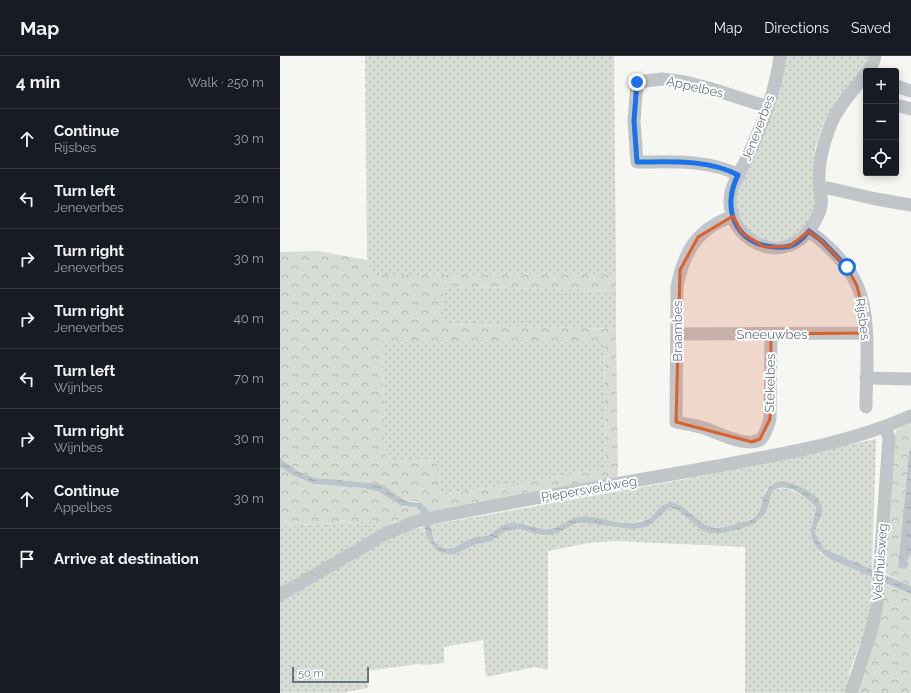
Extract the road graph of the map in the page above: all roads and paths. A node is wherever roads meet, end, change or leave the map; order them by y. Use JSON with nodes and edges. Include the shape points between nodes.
{"nodes":[{"id":1,"x":780,"y":56,"type":"edge"},
{"id":2,"x":875,"y":56,"type":"edge"},
{"id":3,"x":870,"y":68,"type":"edge"},
{"id":4,"x":899,"y":87,"type":"edge"},
{"id":5,"x":862,"y":88,"type":"edge"},
{"id":6,"x":911,"y":91,"type":"edge"},
{"id":7,"x":899,"y":106,"type":"edge"},
{"id":8,"x":768,"y":107,"type":"junction"},
{"id":9,"x":911,"y":110,"type":"edge"},
{"id":10,"x":738,"y":175,"type":"junction"},
{"id":11,"x":820,"y":190,"type":"junction"},
{"id":12,"x":911,"y":205,"type":"edge"},
{"id":13,"x":733,"y":216,"type":"junction"},
{"id":14,"x":809,"y":231,"type":"junction"},
{"id":15,"x":866,"y":333,"type":"junction"},
{"id":16,"x":677,"y":334,"type":"junction"},
{"id":17,"x":770,"y":334,"type":"junction"},
{"id":18,"x":866,"y":378,"type":"junction"},
{"id":19,"x":911,"y":379,"type":"edge"},
{"id":20,"x":866,"y":406,"type":"dead end"},
{"id":21,"x":911,"y":416,"type":"edge"},
{"id":22,"x":885,"y":427,"type":"junction"},
{"id":23,"x":722,"y":435,"type":"joint"},
{"id":24,"x":280,"y":595,"type":"edge"},
{"id":25,"x":851,"y":693,"type":"edge"}],
"edges":[{"from":1,"to":8,"type":"street","name":"Jeneverbes"},
{"from":2,"to":3,"type":"street"},
{"from":4,"to":6,"type":"street"},
{"from":5,"to":11,"type":"street","name":"Jeneverbes","via":[[843,103],[830,127],[823,146]]},
{"from":7,"to":9,"type":"street"},
{"from":8,"to":10,"type":"street","name":"Jeneverbes"},
{"from":8,"to":10,"type":"street","name":"Appelbes","via":[[712,89],[662,79],[637,82],[634,121],[637,162],[681,162],[714,166]]},
{"from":10,"to":13,"type":"street","name":"Jeneverbes","via":[[730,200]]},
{"from":11,"to":12,"type":"street","via":[[828,188],[876,200]]},
{"from":11,"to":14,"type":"street","name":"Jeneverbes","via":[[822,205],[818,218]]},
{"from":13,"to":14,"type":"street","name":"Jeneverbes","via":[[742,233],[765,247],[790,246],[799,242]]},
{"from":13,"to":16,"type":"street","name":"Braambes","via":[[722,220],[698,237],[688,251],[680,270],[677,287]]},
{"from":14,"to":15,"type":"street","name":"Rijsbes","via":[[847,267],[858,286]]},
{"from":15,"to":17,"type":"street","name":"Sneeuwbes"},
{"from":15,"to":18,"type":"street","name":"Rijsbes"},
{"from":16,"to":17,"type":"street","name":"Sneeuwbes"},
{"from":16,"to":23,"type":"street","name":"Braambes","via":[[676,422],[705,428]]},
{"from":17,"to":23,"type":"street","name":"Stekelbes","via":[[770,419],[766,430],[760,439],[752,442]]},
{"from":18,"to":19,"type":"street"},
{"from":18,"to":20,"type":"street","name":"Rijsbes"},
{"from":21,"to":22,"type":"street","name":"Piepersveldweg"},
{"from":22,"to":24,"type":"street","name":"Piepersveldweg","via":[[834,443],[417,521],[387,533]]},
{"from":22,"to":25,"type":"street","name":"Veldhuisweg","via":[[889,438],[875,619]]}]}
